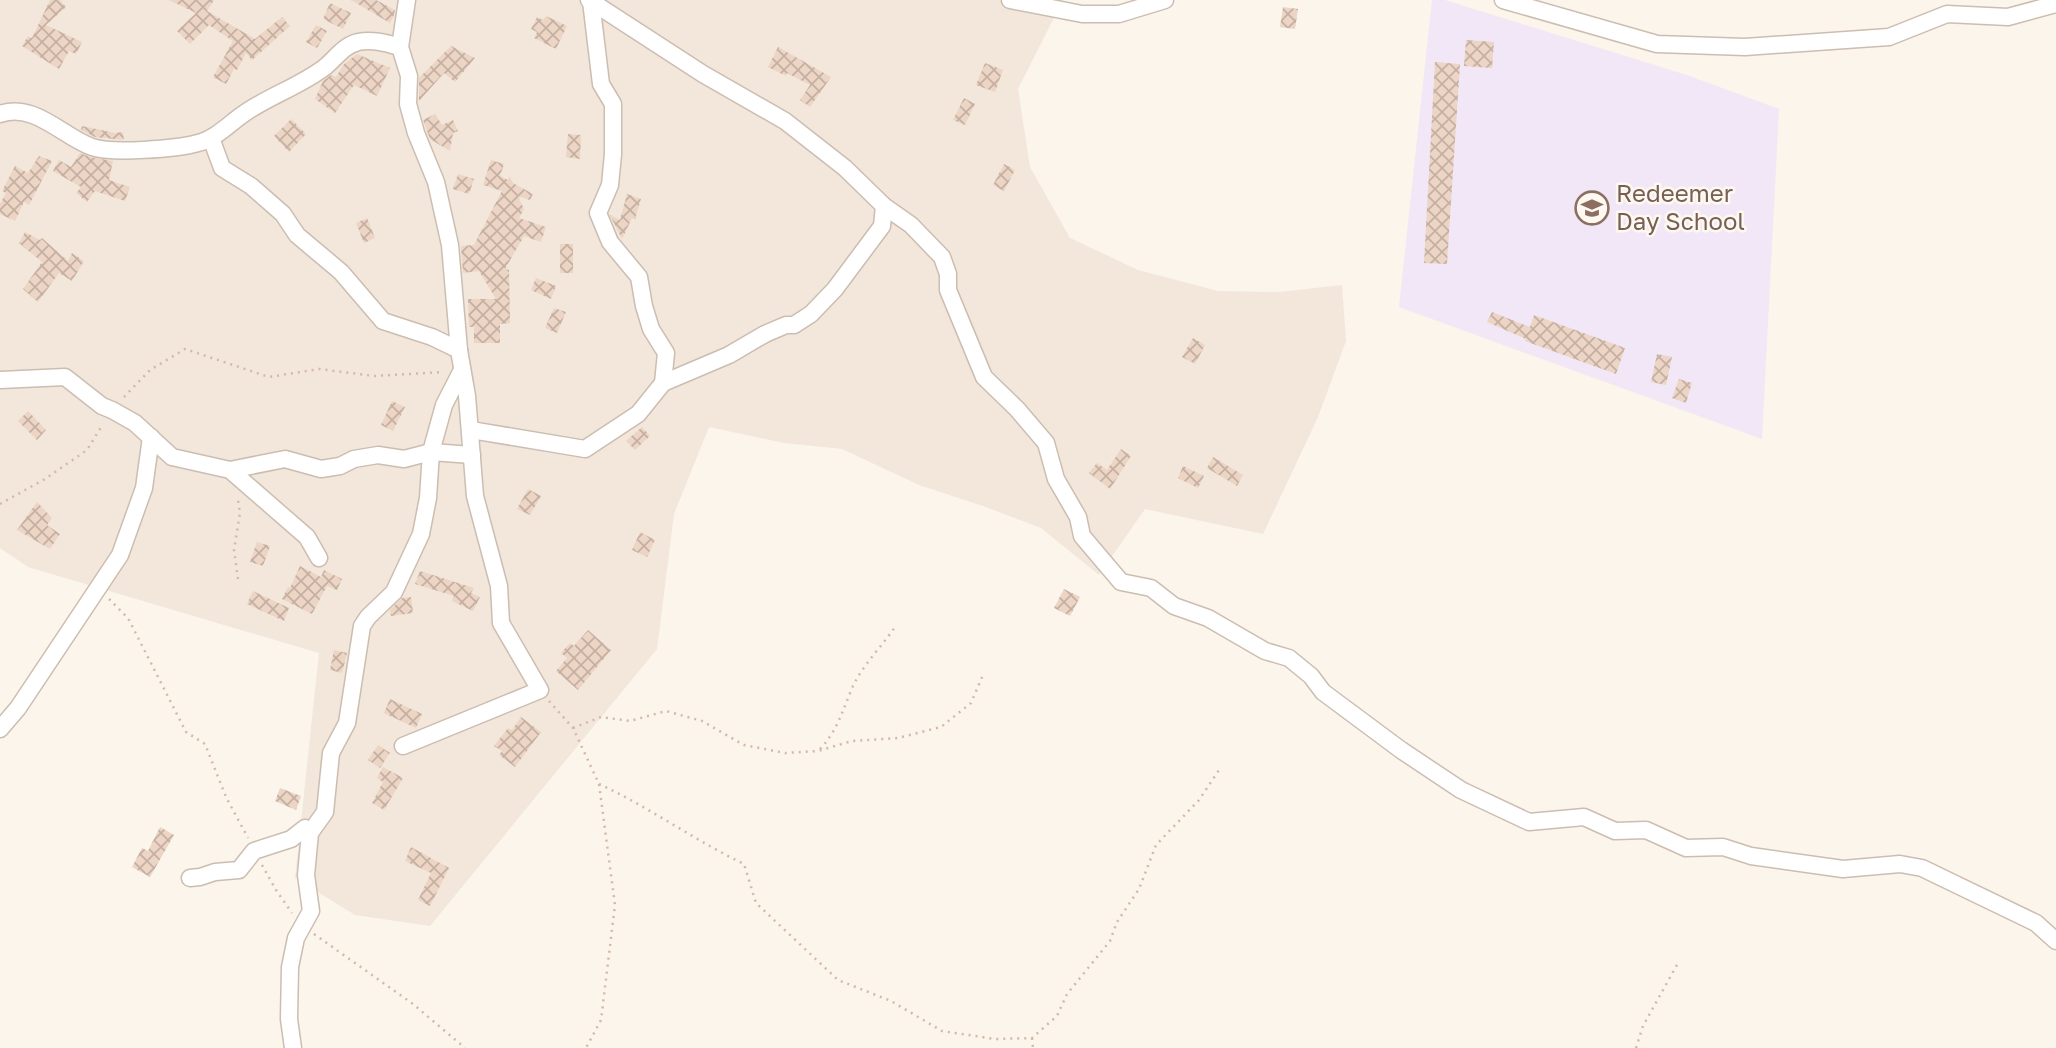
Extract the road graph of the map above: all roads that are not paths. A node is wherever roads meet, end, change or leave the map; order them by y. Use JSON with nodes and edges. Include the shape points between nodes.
{"nodes":[{"id":1,"x":407,"y":0,"type":"edge"},
{"id":2,"x":1010,"y":0,"type":"edge"},
{"id":3,"x":1166,"y":0,"type":"edge"},
{"id":4,"x":1503,"y":0,"type":"edge"},
{"id":5,"x":590,"y":1,"type":"edge"},
{"id":6,"x":1147,"y":3,"type":"edge"},
{"id":7,"x":2056,"y":4,"type":"edge"},
{"id":8,"x":400,"y":47,"type":"junction"},
{"id":9,"x":0,"y":114,"type":"edge"},
{"id":10,"x":211,"y":138,"type":"junction"},
{"id":11,"x":884,"y":206,"type":"junction"},
{"id":12,"x":459,"y":349,"type":"junction"},
{"id":13,"x":461,"y":370,"type":"junction"},
{"id":14,"x":0,"y":380,"type":"edge"},
{"id":15,"x":663,"y":383,"type":"junction"},
{"id":16,"x":471,"y":430,"type":"junction"},
{"id":17,"x":151,"y":437,"type":"junction"},
{"id":18,"x":431,"y":452,"type":"junction"},
{"id":19,"x":472,"y":455,"type":"junction"},
{"id":20,"x":232,"y":472,"type":"junction"},
{"id":21,"x":319,"y":558,"type":"dead end"},
{"id":22,"x":0,"y":729,"type":"edge"},
{"id":23,"x":403,"y":746,"type":"dead end"},
{"id":24,"x":305,"y":828,"type":"dead end"},
{"id":25,"x":190,"y":878,"type":"dead end"},
{"id":26,"x":2056,"y":941,"type":"edge"},
{"id":27,"x":293,"y":1048,"type":"edge"}],
"edges":[{"from":1,"to":8,"type":"street"},
{"from":2,"to":6,"type":"street","via":[[1082,14],[1119,14]]},
{"from":3,"to":6,"type":"street"},
{"from":4,"to":7,"type":"street","via":[[1657,44],[1745,47],[1889,37],[1947,14],[2008,17]]},
{"from":5,"to":11,"type":"street","via":[[703,75],[785,121]]},
{"from":5,"to":15,"type":"street","via":[[601,84],[613,104],[610,185],[598,213],[610,242],[639,277],[651,329],[666,353]]},
{"from":8,"to":10,"type":"street","via":[[373,40],[344,48],[325,67],[251,108]]},
{"from":8,"to":12,"type":"street","via":[[409,76],[408,104],[436,181],[450,245]]},
{"from":9,"to":10,"type":"street","via":[[35,115],[91,147],[109,150],[184,146]]},
{"from":10,"to":12,"type":"street","via":[[222,168],[283,214],[297,235],[341,272],[383,321]]},
{"from":11,"to":15,"type":"street","via":[[882,226],[811,314]]},
{"from":11,"to":26,"type":"street","via":[[911,225],[942,257],[948,290],[984,377],[1046,443],[1056,479],[1078,517],[1082,536],[1121,582],[1151,588],[1174,606],[1208,618],[1265,651],[1290,658],[1323,692],[1411,757],[1461,790],[1529,822],[1584,817],[1615,831],[1646,830],[1686,848],[1723,847],[1751,856],[1843,869],[1900,864],[1922,868],[2036,923]]},
{"from":12,"to":13,"type":"street"},
{"from":13,"to":16,"type":"street"},
{"from":13,"to":18,"type":"street","via":[[444,405]]},
{"from":14,"to":17,"type":"street","via":[[65,377]]},
{"from":15,"to":16,"type":"street","via":[[638,414],[585,449]]},
{"from":16,"to":19,"type":"street"},
{"from":17,"to":20,"type":"street","via":[[172,457]]},
{"from":17,"to":22,"type":"street","via":[[144,488],[120,555]]},
{"from":18,"to":19,"type":"street"},
{"from":18,"to":20,"type":"street","via":[[404,459],[378,455],[321,469],[285,459]]},
{"from":18,"to":27,"type":"street","via":[[421,534],[394,592],[362,625],[346,723],[331,753],[325,812],[310,833],[306,875],[311,911],[296,938],[290,967]]},
{"from":19,"to":23,"type":"street","via":[[475,496],[499,586],[502,623],[541,690]]},
{"from":20,"to":21,"type":"street","via":[[307,537]]},
{"from":24,"to":25,"type":"street","via":[[291,839],[254,850],[239,870]]}]}
